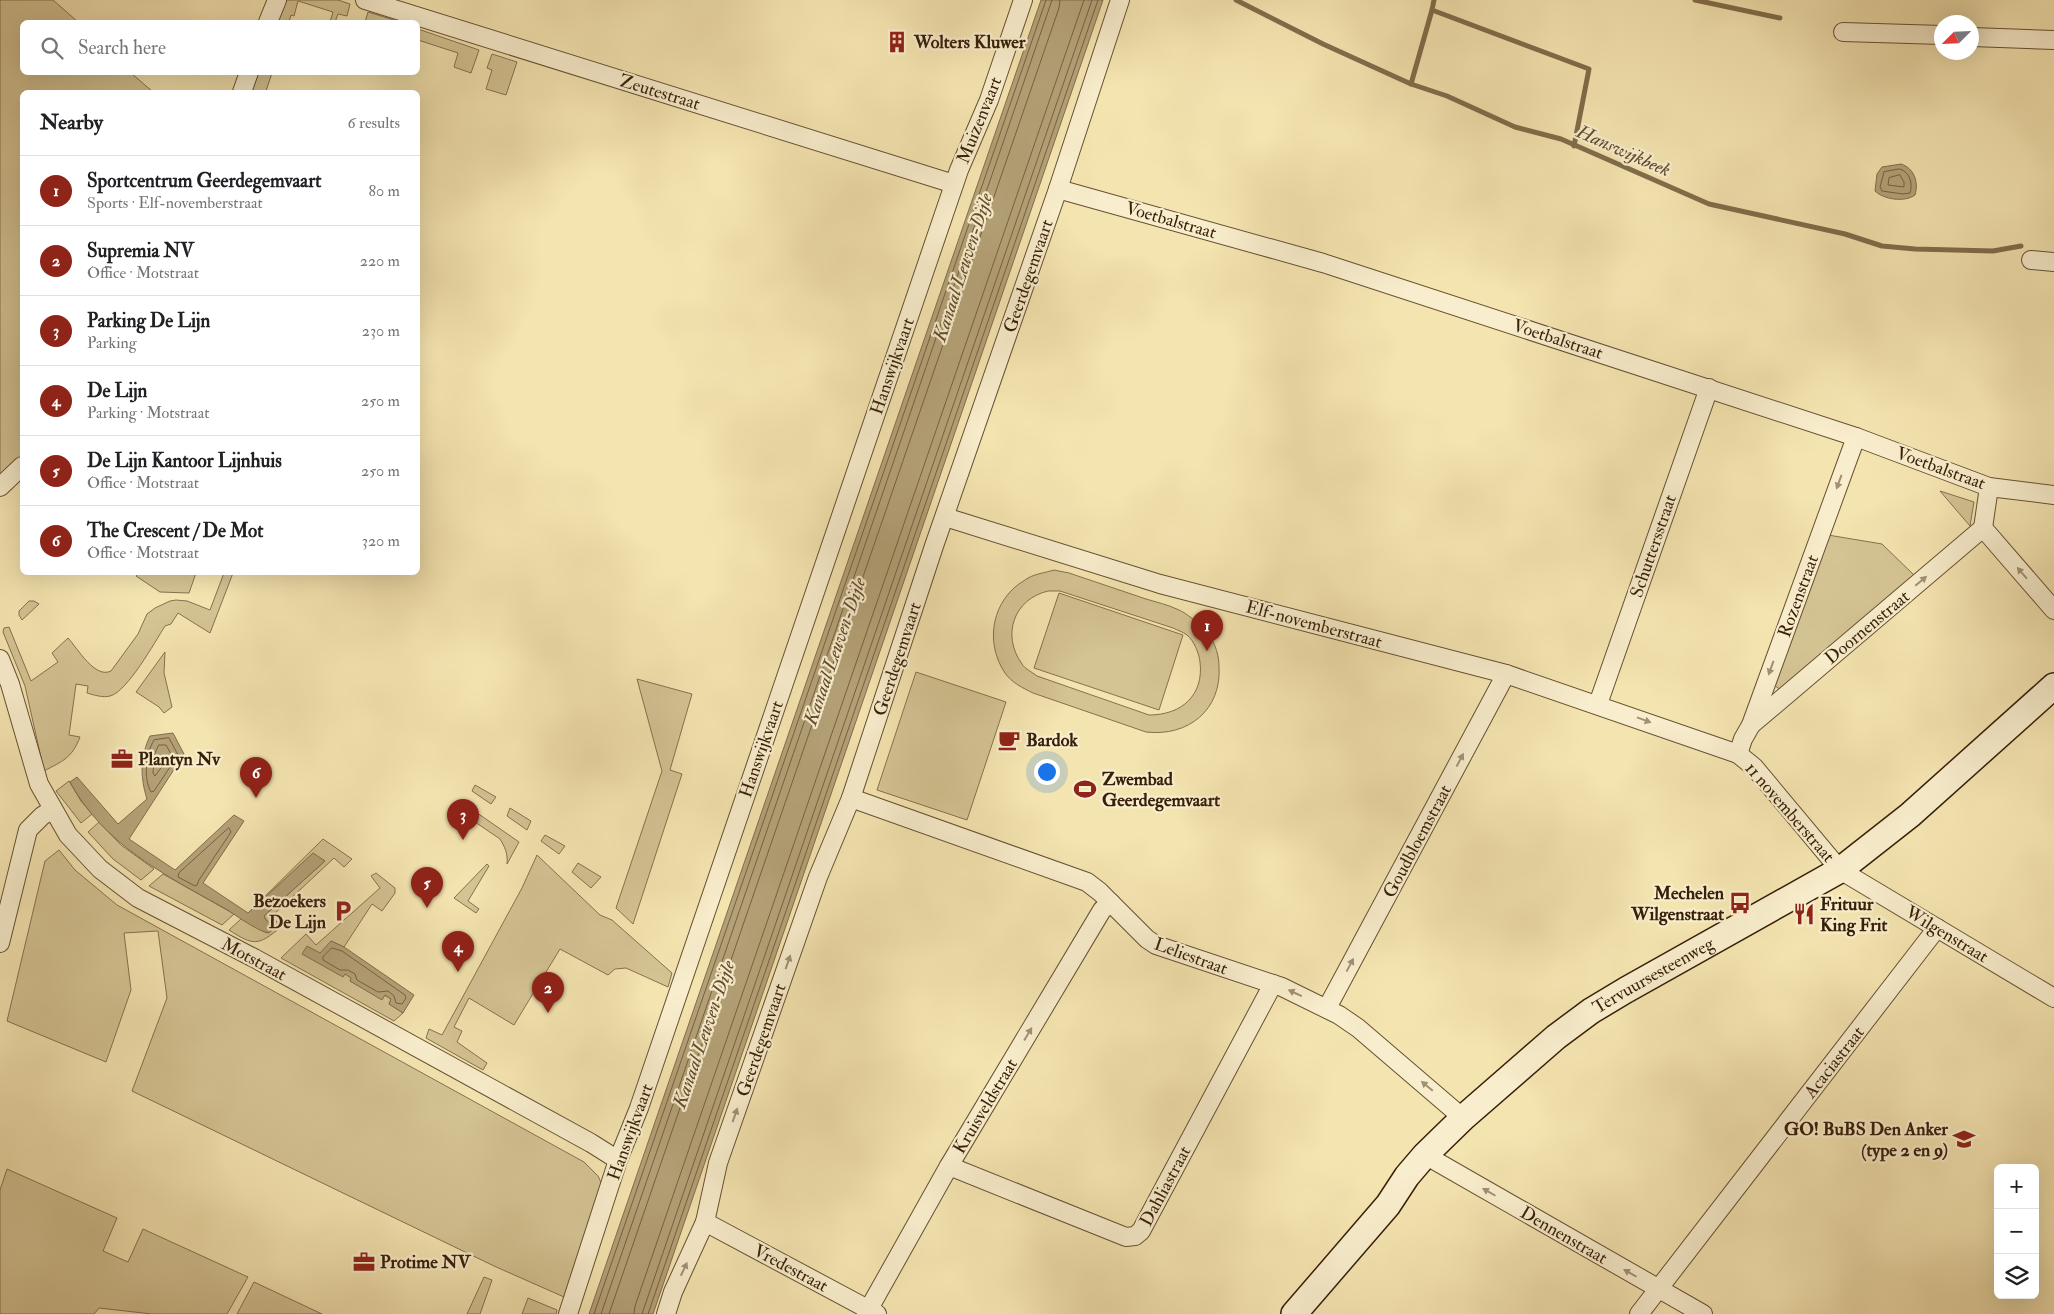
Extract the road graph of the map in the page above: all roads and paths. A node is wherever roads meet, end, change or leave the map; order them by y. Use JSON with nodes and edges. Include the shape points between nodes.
{"nodes":[{"id":1,"x":277,"y":0,"type":"edge"},
{"id":2,"x":366,"y":0,"type":"edge"},
{"id":3,"x":1023,"y":0,"type":"edge"},
{"id":4,"x":1120,"y":0,"type":"edge"},
{"id":5,"x":269,"y":20,"type":"edge"},
{"id":6,"x":1843,"y":32,"type":"dead end"},
{"id":7,"x":1934,"y":36,"type":"edge"},
{"id":8,"x":1979,"y":37,"type":"edge"},
{"id":9,"x":2054,"y":40,"type":"edge"},
{"id":10,"x":248,"y":75,"type":"edge"},
{"id":11,"x":243,"y":90,"type":"edge"},
{"id":12,"x":954,"y":184,"type":"junction"},
{"id":13,"x":1058,"y":189,"type":"junction"},
{"id":14,"x":2030,"y":260,"type":"dead end"},
{"id":15,"x":2054,"y":262,"type":"edge"},
{"id":16,"x":1709,"y":388,"type":"junction"},
{"id":17,"x":1856,"y":437,"type":"junction"},
{"id":18,"x":20,"y":468,"type":"edge"},
{"id":19,"x":0,"y":487,"type":"edge"},
{"id":20,"x":1989,"y":487,"type":"junction"},
{"id":21,"x":2054,"y":495,"type":"edge"},
{"id":22,"x":945,"y":517,"type":"junction"},
{"id":23,"x":1983,"y":528,"type":"junction"},
{"id":24,"x":2054,"y":610,"type":"edge"},
{"id":25,"x":0,"y":659,"type":"edge"},
{"id":26,"x":1506,"y":674,"type":"junction"},
{"id":27,"x":2054,"y":686,"type":"edge"},
{"id":28,"x":1598,"y":704,"type":"junction"},
{"id":29,"x":1751,"y":725,"type":"junction"},
{"id":30,"x":1738,"y":754,"type":"junction"},
{"id":31,"x":851,"y":798,"type":"junction"},
{"id":32,"x":53,"y":809,"type":"junction"},
{"id":33,"x":1840,"y":870,"type":"junction"},
{"id":34,"x":1111,"y":903,"type":"junction"},
{"id":35,"x":1937,"y":928,"type":"junction"},
{"id":36,"x":0,"y":943,"type":"edge"},
{"id":37,"x":1273,"y":984,"type":"junction"},
{"id":38,"x":2054,"y":998,"type":"edge"},
{"id":39,"x":1327,"y":1008,"type":"junction"},
{"id":40,"x":1463,"y":1118,"type":"junction"},
{"id":41,"x":1425,"y":1156,"type":"junction"},
{"id":42,"x":618,"y":1160,"type":"junction"},
{"id":43,"x":949,"y":1166,"type":"junction"},
{"id":44,"x":705,"y":1222,"type":"junction"},
{"id":45,"x":1658,"y":1289,"type":"junction"},
{"id":46,"x":870,"y":1312,"type":"edge"},
{"id":47,"x":568,"y":1314,"type":"edge"},
{"id":48,"x":666,"y":1314,"type":"edge"},
{"id":49,"x":1294,"y":1314,"type":"edge"},
{"id":50,"x":1639,"y":1314,"type":"edge"},
{"id":51,"x":1703,"y":1314,"type":"edge"}],
"edges":[{"from":1,"to":5,"type":"street"},
{"from":2,"to":12,"type":"street","name":"Zeutestraat"},
{"from":3,"to":12,"type":"street","name":"Muizenvaart","via":[[989,100]]},
{"from":4,"to":13,"type":"street","name":"Geerdegemvaart"},
{"from":6,"to":7,"type":"street"},
{"from":8,"to":9,"type":"street"},
{"from":10,"to":11,"type":"street"},
{"from":12,"to":42,"type":"street","name":"Hanswijkvaart","via":[[639,1108]]},
{"from":13,"to":16,"type":"street","name":"Voetbalstraat","via":[[1323,263]]},
{"from":13,"to":22,"type":"street","name":"Geerdegemvaart"},
{"from":14,"to":15,"type":"street"},
{"from":16,"to":17,"type":"street","name":"Voetbalstraat"},
{"from":16,"to":28,"type":"street","name":"Schuttersstraat"},
{"from":17,"to":20,"type":"street","name":"Voetbalstraat"},
{"from":17,"to":29,"type":"street","name":"Rozenstraat","one_way":true},
{"from":18,"to":19,"type":"street"},
{"from":20,"to":21,"type":"street","name":"Voetbalstraat"},
{"from":20,"to":23,"type":"street"},
{"from":22,"to":26,"type":"street","name":"Elf-novemberstraat","via":[[1160,584]]},
{"from":22,"to":31,"type":"street","name":"Geerdegemvaart"},
{"from":24,"to":23,"type":"street","one_way":true},
{"from":29,"to":23,"type":"street","name":"Doornenstraat","one_way":true},
{"from":25,"to":32,"type":"street","name":"Motstraat","via":[[39,784]]},
{"from":26,"to":28,"type":"street","name":"Elf-novemberstraat"},
{"from":39,"to":26,"type":"street","name":"Goudbloemstraat","one_way":true},
{"from":27,"to":33,"type":"street","name":"Tervuursesteenweg","via":[[1910,815]]},
{"from":28,"to":30,"type":"street","name":"11 novemberstraat","one_way":true},
{"from":29,"to":30,"type":"street","name":"Rozenstraat"},
{"from":30,"to":33,"type":"street","name":"11 novemberstraat","via":[[1754,767]]},
{"from":31,"to":34,"type":"street","name":"Leliestraat","via":[[1087,882]]},
{"from":44,"to":31,"type":"street","name":"Geerdegemvaart","one_way":true,"via":[[718,1163],[818,877]]},
{"from":32,"to":36,"type":"street","via":[[28,830]]},
{"from":32,"to":42,"type":"street","name":"Motstraat","via":[[68,835],[100,869],[138,898],[254,958],[591,1142]]},
{"from":33,"to":35,"type":"street","name":"Wilgenstraat"},
{"from":33,"to":40,"type":"street","name":"Tervuursesteenweg","via":[[1591,1012],[1556,1037]]},
{"from":34,"to":37,"type":"street","name":"Leliestraat","via":[[1156,945]]},
{"from":43,"to":34,"type":"street","name":"Kruisveldstraat","one_way":true,"via":[[1102,910]]},
{"from":35,"to":38,"type":"street","name":"Wilgenstraat"},
{"from":35,"to":45,"type":"street","name":"Acaciastraat"},
{"from":39,"to":37,"type":"street","name":"Leliestraat","one_way":true},
{"from":37,"to":43,"type":"street","name":"Dahliastraat","via":[[1141,1231],[1135,1236],[1126,1237]]},
{"from":40,"to":39,"type":"street","name":"Leliestraat","one_way":true,"via":[[1358,1028]]},
{"from":40,"to":41,"type":"street","name":"Tervuursesteenweg"},
{"from":45,"to":41,"type":"street","name":"Dennenstraat","one_way":true},
{"from":41,"to":49,"type":"street","name":"Tervuursesteenweg","via":[[1388,1205]]},
{"from":42,"to":47,"type":"street","name":"Hanswijkvaart"},
{"from":43,"to":46,"type":"street","name":"Kruisveldstraat"},
{"from":44,"to":46,"type":"street","name":"Vredestraat"},
{"from":48,"to":44,"type":"street","name":"Geerdegemvaart","one_way":true},
{"from":45,"to":50,"type":"street","name":"Acaciastraat"},
{"from":45,"to":51,"type":"street","name":"Dennenstraat"}]}
